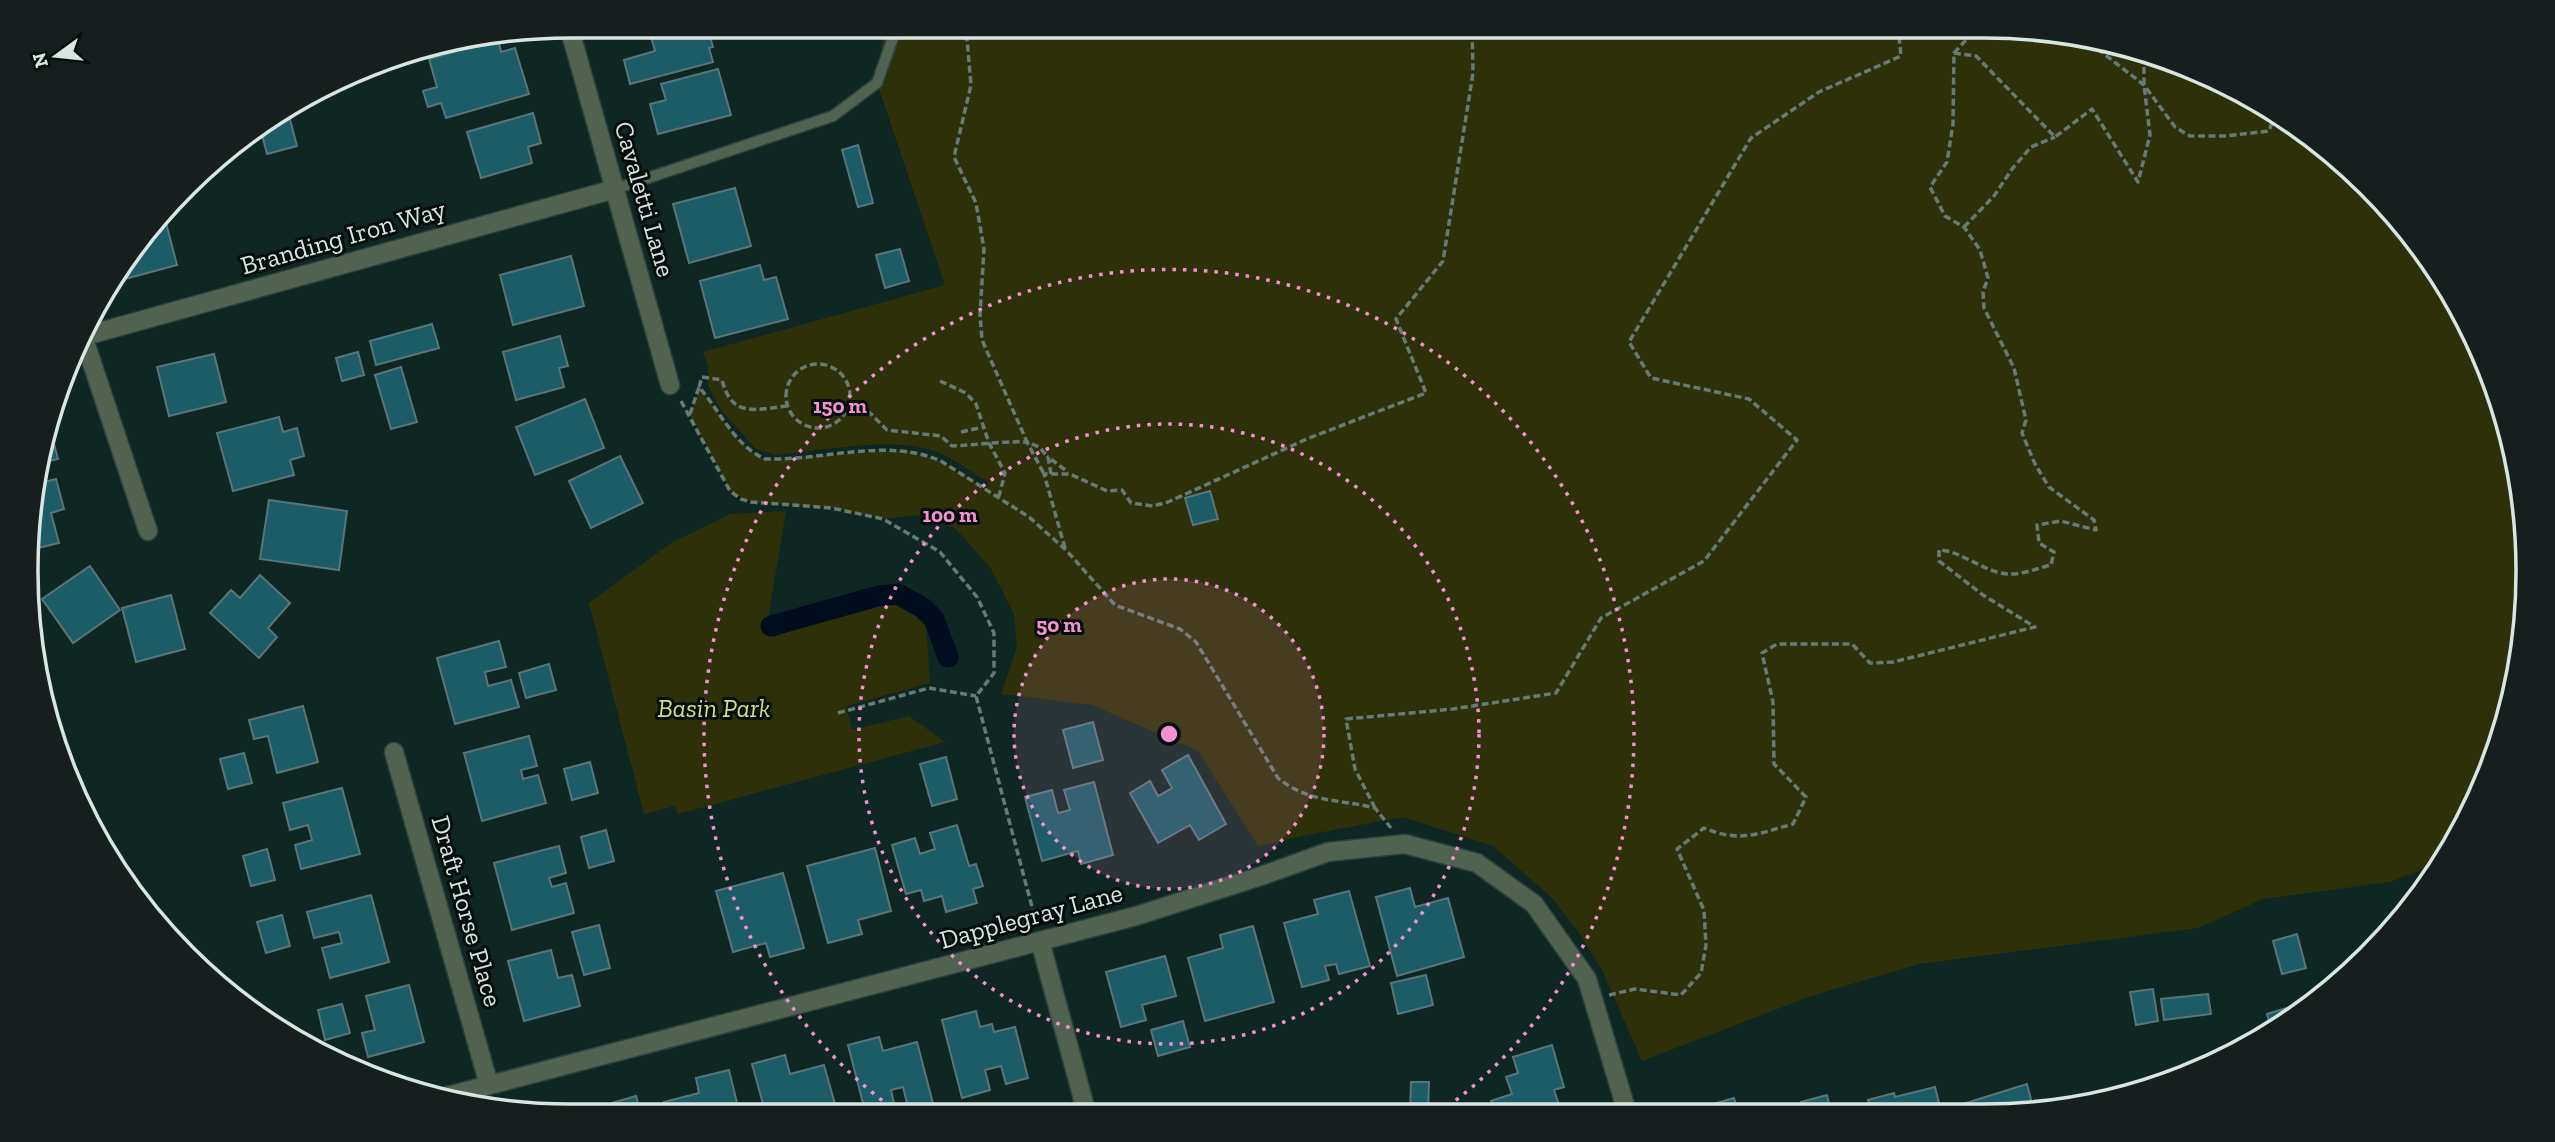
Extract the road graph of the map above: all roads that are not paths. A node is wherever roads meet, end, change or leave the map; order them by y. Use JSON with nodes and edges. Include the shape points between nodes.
{"nodes":[{"id":1,"x":572,"y":38,"type":"edge"},
{"id":2,"x":893,"y":38,"type":"edge"},
{"id":3,"x":615,"y":189,"type":"junction"},
{"id":4,"x":93,"y":336,"type":"edge"},
{"id":5,"x":88,"y":347,"type":"edge"},
{"id":6,"x":670,"y":385,"type":"road end"},
{"id":7,"x":148,"y":531,"type":"dead end"},
{"id":8,"x":394,"y":752,"type":"dead end"},
{"id":9,"x":1040,"y":942,"type":"junction"},
{"id":10,"x":489,"y":1085,"type":"junction"},
{"id":11,"x":463,"y":1092,"type":"edge"},
{"id":12,"x":1084,"y":1104,"type":"edge"},
{"id":13,"x":1625,"y":1104,"type":"edge"}],
"edges":[{"from":1,"to":3,"type":"street","name":"Cavaletti Lane"},
{"from":2,"to":3,"type":"lane","via":[[877,83],[833,116]]},
{"from":3,"to":4,"type":"street","name":"Branding Iron Way"},
{"from":3,"to":6,"type":"street","name":"Cavaletti Lane"},
{"from":5,"to":7,"type":"street"},
{"from":8,"to":10,"type":"street","name":"Draft Horse Place"},
{"from":9,"to":10,"type":"street","name":"Dapplegray Lane"},
{"from":9,"to":12,"type":"street"},
{"from":9,"to":13,"type":"street","name":"Dapplegray Lane","via":[[1148,912],[1328,852],[1405,844],[1476,863],[1534,904],[1587,979]]},
{"from":10,"to":11,"type":"street","name":"Dapplegray Lane"}]}
